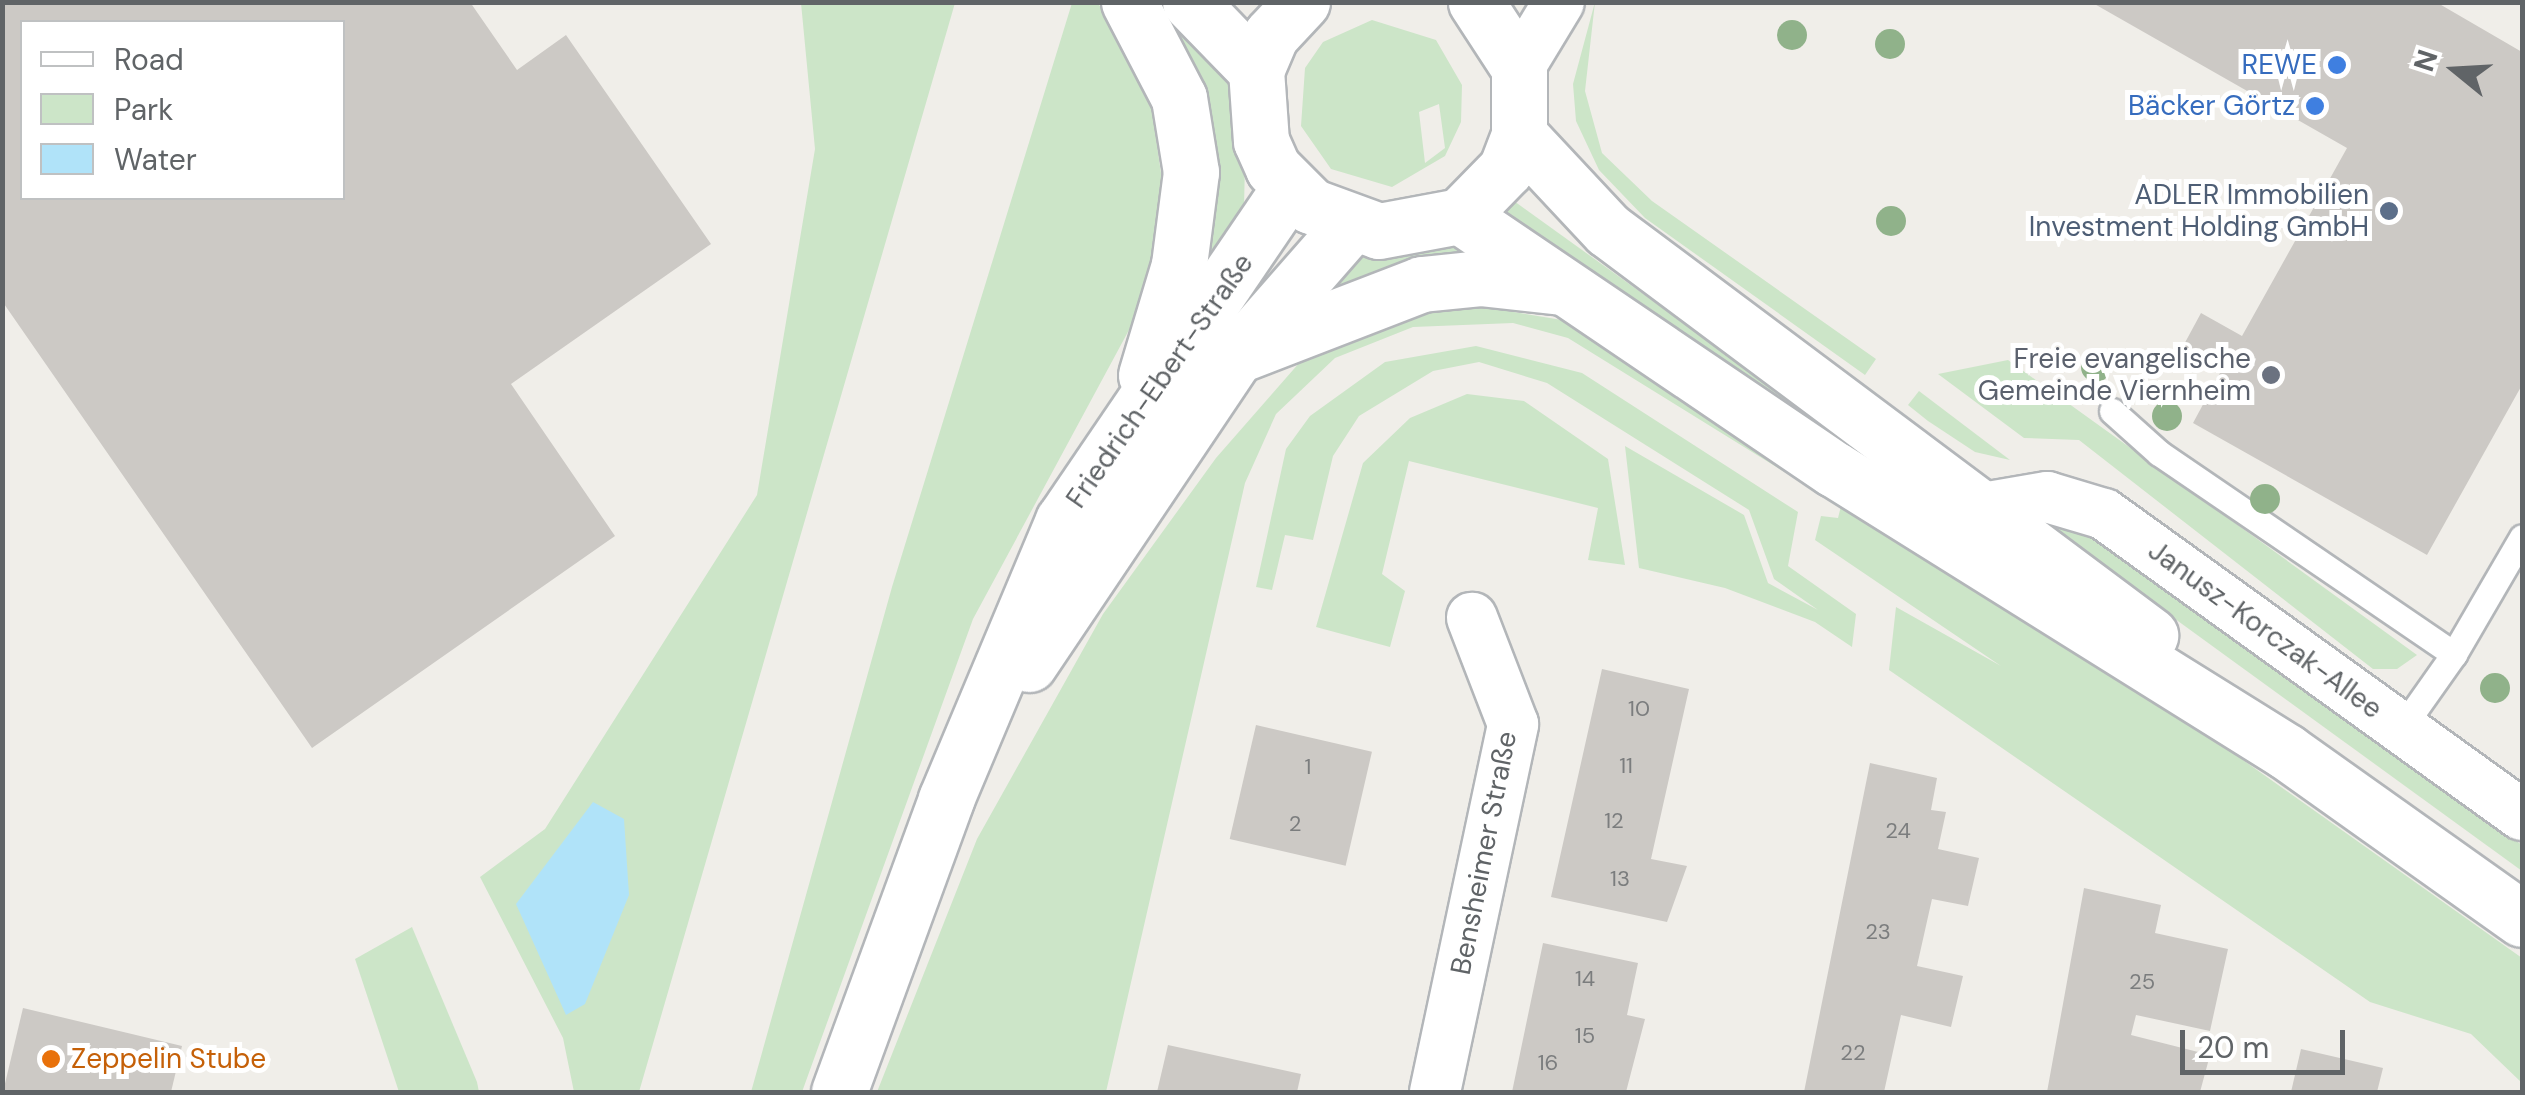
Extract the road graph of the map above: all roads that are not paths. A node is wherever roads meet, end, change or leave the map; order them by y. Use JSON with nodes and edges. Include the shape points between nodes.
{"nodes":[{"id":1,"x":1129,"y":2,"type":"edge"},
{"id":2,"x":1190,"y":2,"type":"edge"},
{"id":3,"x":1302,"y":2,"type":"edge"},
{"id":4,"x":1476,"y":2,"type":"edge"},
{"id":5,"x":1559,"y":2,"type":"edge"},
{"id":6,"x":1519,"y":68,"type":"junction"},
{"id":7,"x":1256,"y":70,"type":"junction"},
{"id":8,"x":1519,"y":136,"type":"junction"},
{"id":9,"x":1289,"y":188,"type":"junction"},
{"id":10,"x":1460,"y":216,"type":"junction"},
{"id":11,"x":1349,"y":227,"type":"junction"},
{"id":12,"x":1580,"y":289,"type":"junction"},
{"id":13,"x":1236,"y":356,"type":"junction"},
{"id":14,"x":1136,"y":410,"type":"junction"},
{"id":15,"x":2112,"y":411,"type":"dead end"},
{"id":16,"x":1989,"y":508,"type":"junction"},
{"id":17,"x":2522,"y":537,"type":"edge"},
{"id":18,"x":1472,"y":618,"type":"dead end"},
{"id":19,"x":2454,"y":654,"type":"junction"},
{"id":20,"x":2402,"y":728,"type":"junction"},
{"id":21,"x":2287,"y":752,"type":"junction"},
{"id":22,"x":946,"y":799,"type":"junction"},
{"id":23,"x":2522,"y":815,"type":"edge"},
{"id":24,"x":2522,"y":919,"type":"edge"},
{"id":25,"x":839,"y":1092,"type":"edge"},
{"id":26,"x":1434,"y":1092,"type":"edge"}],
"edges":[{"from":1,"to":14,"type":"main road","via":[[1179,98],[1192,172],[1178,265]]},
{"from":2,"to":7,"type":"main road"},
{"from":3,"to":7,"type":"main road","via":[[1271,36]]},
{"from":4,"to":6,"type":"main road"},
{"from":5,"to":6,"type":"street"},
{"from":6,"to":8,"type":"main road"},
{"from":7,"to":9,"type":"main road","via":[[1261,140]]},
{"from":8,"to":10,"type":"main road","via":[[1506,169]]},
{"from":8,"to":16,"type":"main road","via":[[1608,230]]},
{"from":9,"to":11,"type":"main road"},
{"from":9,"to":14,"type":"main road","name":"Friedrich-Ebert-Straße"},
{"from":10,"to":11,"type":"main road","via":[[1412,230]]},
{"from":10,"to":12,"type":"main road"},
{"from":11,"to":13,"type":"main road","name":"Friedrich-Ebert-Straße"},
{"from":12,"to":13,"type":"main road","via":[[1480,278],[1422,284]]},
{"from":12,"to":21,"type":"main road","via":[[1834,469]]},
{"from":13,"to":22,"type":"main road","name":"Friedrich-Ebert-Straße","via":[[1094,559]]},
{"from":14,"to":22,"type":"main road","name":"Friedrich-Ebert-Straße","via":[[1063,521]]},
{"from":15,"to":19,"type":"lane","via":[[2159,453]]},
{"from":16,"to":20,"type":"street","name":"Janusz-Korczak-Allee","via":[[2047,498],[2104,514]]},
{"from":16,"to":21,"type":"main road"},
{"from":17,"to":19,"type":"lane"},
{"from":18,"to":26,"type":"street","name":"Bensheimer Straße","via":[[1513,724]]},
{"from":19,"to":20,"type":"lane"},
{"from":20,"to":23,"type":"street","name":"Janusz-Korczak-Allee"},
{"from":21,"to":24,"type":"main road"},
{"from":22,"to":25,"type":"main road","name":"Friedrich-Ebert-Straße"}]}
